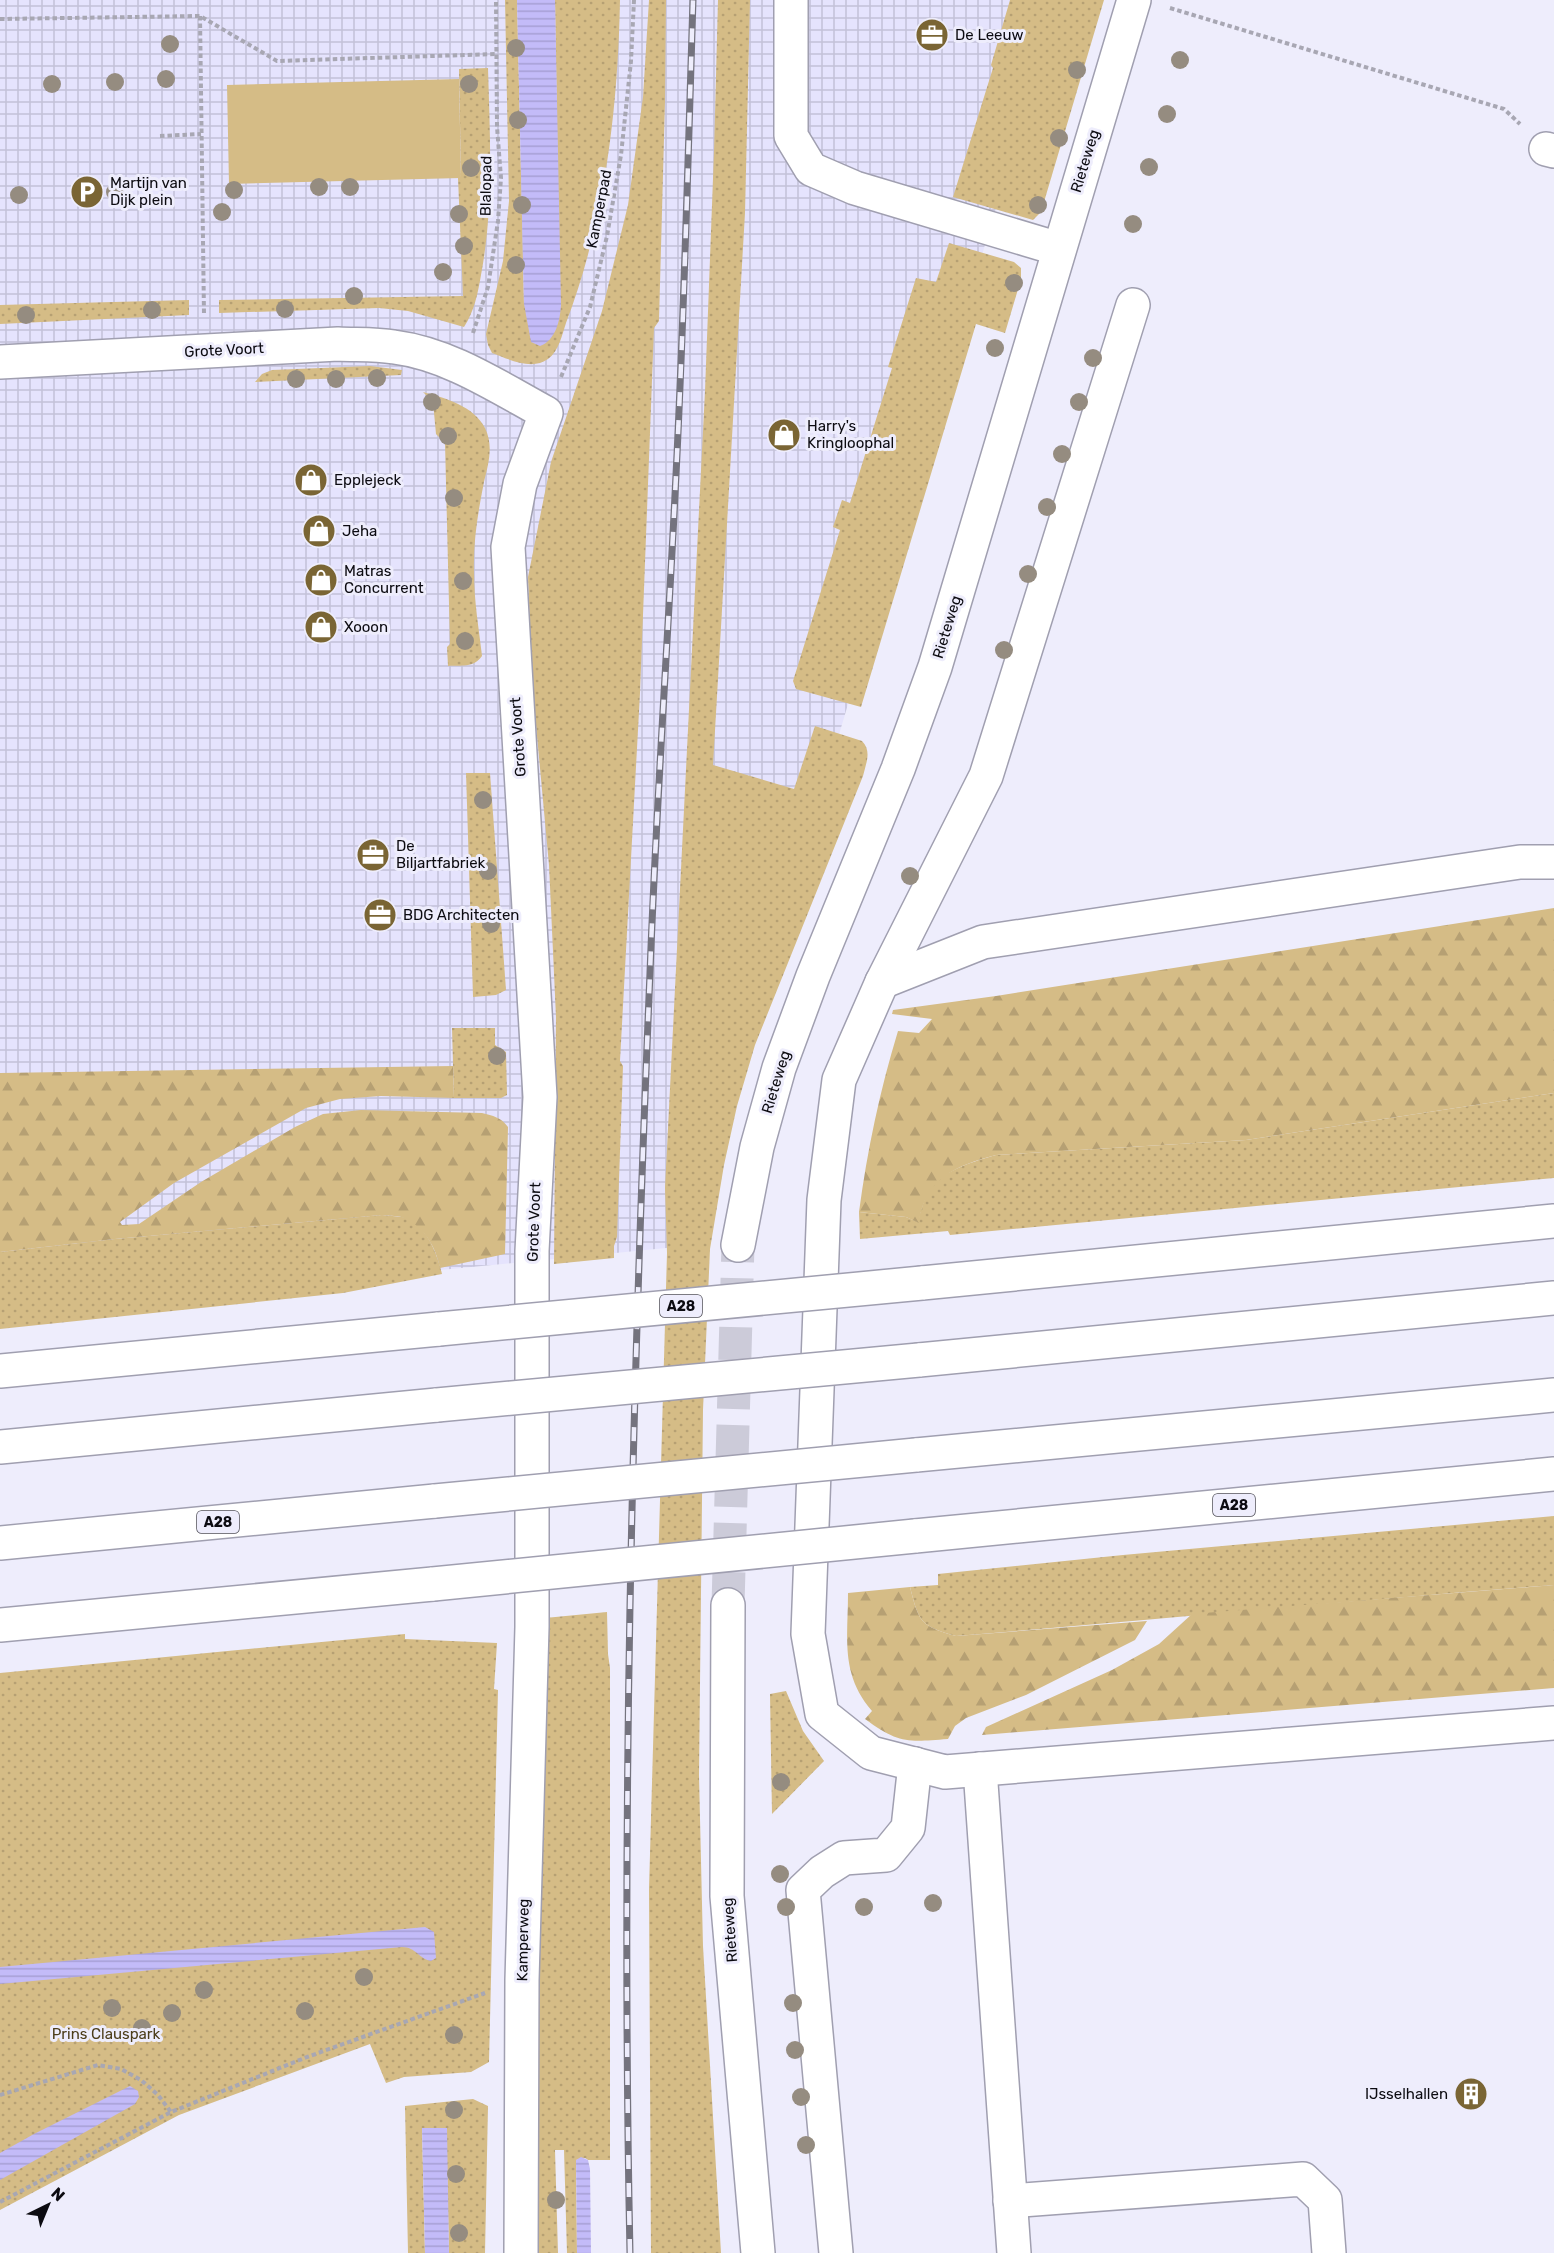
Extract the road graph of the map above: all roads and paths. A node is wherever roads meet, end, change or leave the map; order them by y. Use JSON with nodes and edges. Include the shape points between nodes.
{"nodes":[{"id":1,"x":496,"y":0,"type":"edge"},
{"id":2,"x":634,"y":0,"type":"edge"},
{"id":3,"x":791,"y":0,"type":"edge"},
{"id":4,"x":1134,"y":0,"type":"edge"},
{"id":5,"x":1166,"y":6,"type":"dead end"},
{"id":6,"x":200,"y":16,"type":"junction"},
{"id":7,"x":0,"y":19,"type":"edge"},
{"id":8,"x":496,"y":54,"type":"junction"},
{"id":9,"x":201,"y":134,"type":"junction"},
{"id":10,"x":160,"y":136,"type":"dead end"},
{"id":11,"x":1550,"y":150,"type":"edge"},
{"id":12,"x":1059,"y":249,"type":"junction"},
{"id":13,"x":1133,"y":305,"type":"dead end"},
{"id":14,"x":205,"y":352,"type":"junction"},
{"id":15,"x":0,"y":362,"type":"edge"},
{"id":16,"x":462,"y":368,"type":"junction"},
{"id":17,"x":546,"y":414,"type":"junction"},
{"id":18,"x":1554,"y":862,"type":"edge"},
{"id":19,"x":882,"y":982,"type":"junction"},
{"id":20,"x":1554,"y":1221,"type":"edge"},
{"id":21,"x":738,"y":1245,"type":"tunnel mouth"},
{"id":22,"x":1554,"y":1298,"type":"edge"},
{"id":23,"x":0,"y":1371,"type":"edge"},
{"id":24,"x":1554,"y":1395,"type":"edge"},
{"id":25,"x":0,"y":1447,"type":"edge"},
{"id":26,"x":1554,"y":1474,"type":"edge"},
{"id":27,"x":0,"y":1543,"type":"edge"},
{"id":28,"x":728,"y":1605,"type":"tunnel mouth"},
{"id":29,"x":0,"y":1625,"type":"edge"},
{"id":30,"x":532,"y":1627,"type":"joint"},
{"id":31,"x":1554,"y":1723,"type":"edge"},
{"id":32,"x":915,"y":1764,"type":"junction"},
{"id":33,"x":980,"y":1769,"type":"junction"},
{"id":34,"x":522,"y":1980,"type":"junction"},
{"id":35,"x":0,"y":2095,"type":"edge"},
{"id":36,"x":171,"y":2112,"type":"junction"},
{"id":37,"x":1010,"y":2201,"type":"junction"},
{"id":38,"x":0,"y":2202,"type":"edge"},
{"id":39,"x":521,"y":2253,"type":"edge"},
{"id":40,"x":758,"y":2253,"type":"edge"},
{"id":41,"x":836,"y":2253,"type":"edge"},
{"id":42,"x":1014,"y":2253,"type":"edge"},
{"id":43,"x":1329,"y":2253,"type":"edge"}],
"edges":[{"from":1,"to":8,"type":"path","name":"Blalopad"},
{"from":2,"to":17,"type":"path","name":"Kamperpad","via":[[621,155],[607,236],[590,307]]},
{"from":3,"to":12,"type":"main road","via":[[791,136],[811,169],[855,188]]},
{"from":4,"to":12,"type":"main road","name":"Rieteweg"},
{"from":5,"to":11,"type":"path","via":[[1504,109]]},
{"from":6,"to":7,"type":"path"},
{"from":6,"to":8,"type":"path","via":[[277,61]]},
{"from":6,"to":9,"type":"path"},
{"from":8,"to":16,"type":"path","name":"Blalopad","via":[[501,178],[498,221],[488,287]]},
{"from":9,"to":10,"type":"path"},
{"from":9,"to":14,"type":"path"},
{"from":12,"to":21,"type":"main road","name":"Rieteweg","via":[[935,667],[779,1068],[757,1147]]},
{"from":13,"to":19,"type":"main road","via":[[986,776]]},
{"from":14,"to":15,"type":"main road","name":"Grote Voort"},
{"from":14,"to":16,"type":"main road","name":"Grote Voort","via":[[338,344],[394,347]]},
{"from":16,"to":17,"type":"main road","name":"Grote Voort"},
{"from":17,"to":30,"type":"main road","name":"Grote Voort","via":[[520,484],[508,547],[540,1097],[532,1251]]},
{"from":18,"to":19,"type":"main road","via":[[1520,862],[983,942]]},
{"from":19,"to":32,"type":"main road","via":[[839,1080],[824,1200],[808,1634],[822,1714],[871,1753]]},
{"from":20,"to":23,"type":"main road","number":"A28","bridge":true},
{"from":22,"to":25,"type":"main road","bridge":true},
{"from":24,"to":27,"type":"main road","number":"A28","bridge":true},
{"from":26,"to":29,"type":"main road","number":"A28","bridge":true},
{"from":28,"to":40,"type":"main road","name":"Rieteweg","via":[[727,1896]]},
{"from":30,"to":34,"type":"main road","name":"Kamperweg"},
{"from":31,"to":33,"type":"main road"},
{"from":32,"to":33,"type":"main road","via":[[945,1772]]},
{"from":32,"to":41,"type":"main road","via":[[908,1828],[886,1855],[844,1858],[803,1890]]},
{"from":33,"to":37,"type":"main road"},
{"from":34,"to":36,"type":"path","via":[[307,2057]]},
{"from":34,"to":39,"type":"main road","name":"Kamperweg"},
{"from":35,"to":36,"type":"path","via":[[98,2065],[122,2069],[141,2080]]},
{"from":36,"to":38,"type":"path"},
{"from":37,"to":42,"type":"main road"},
{"from":37,"to":43,"type":"main road","via":[[1303,2179],[1325,2200]]}]}
